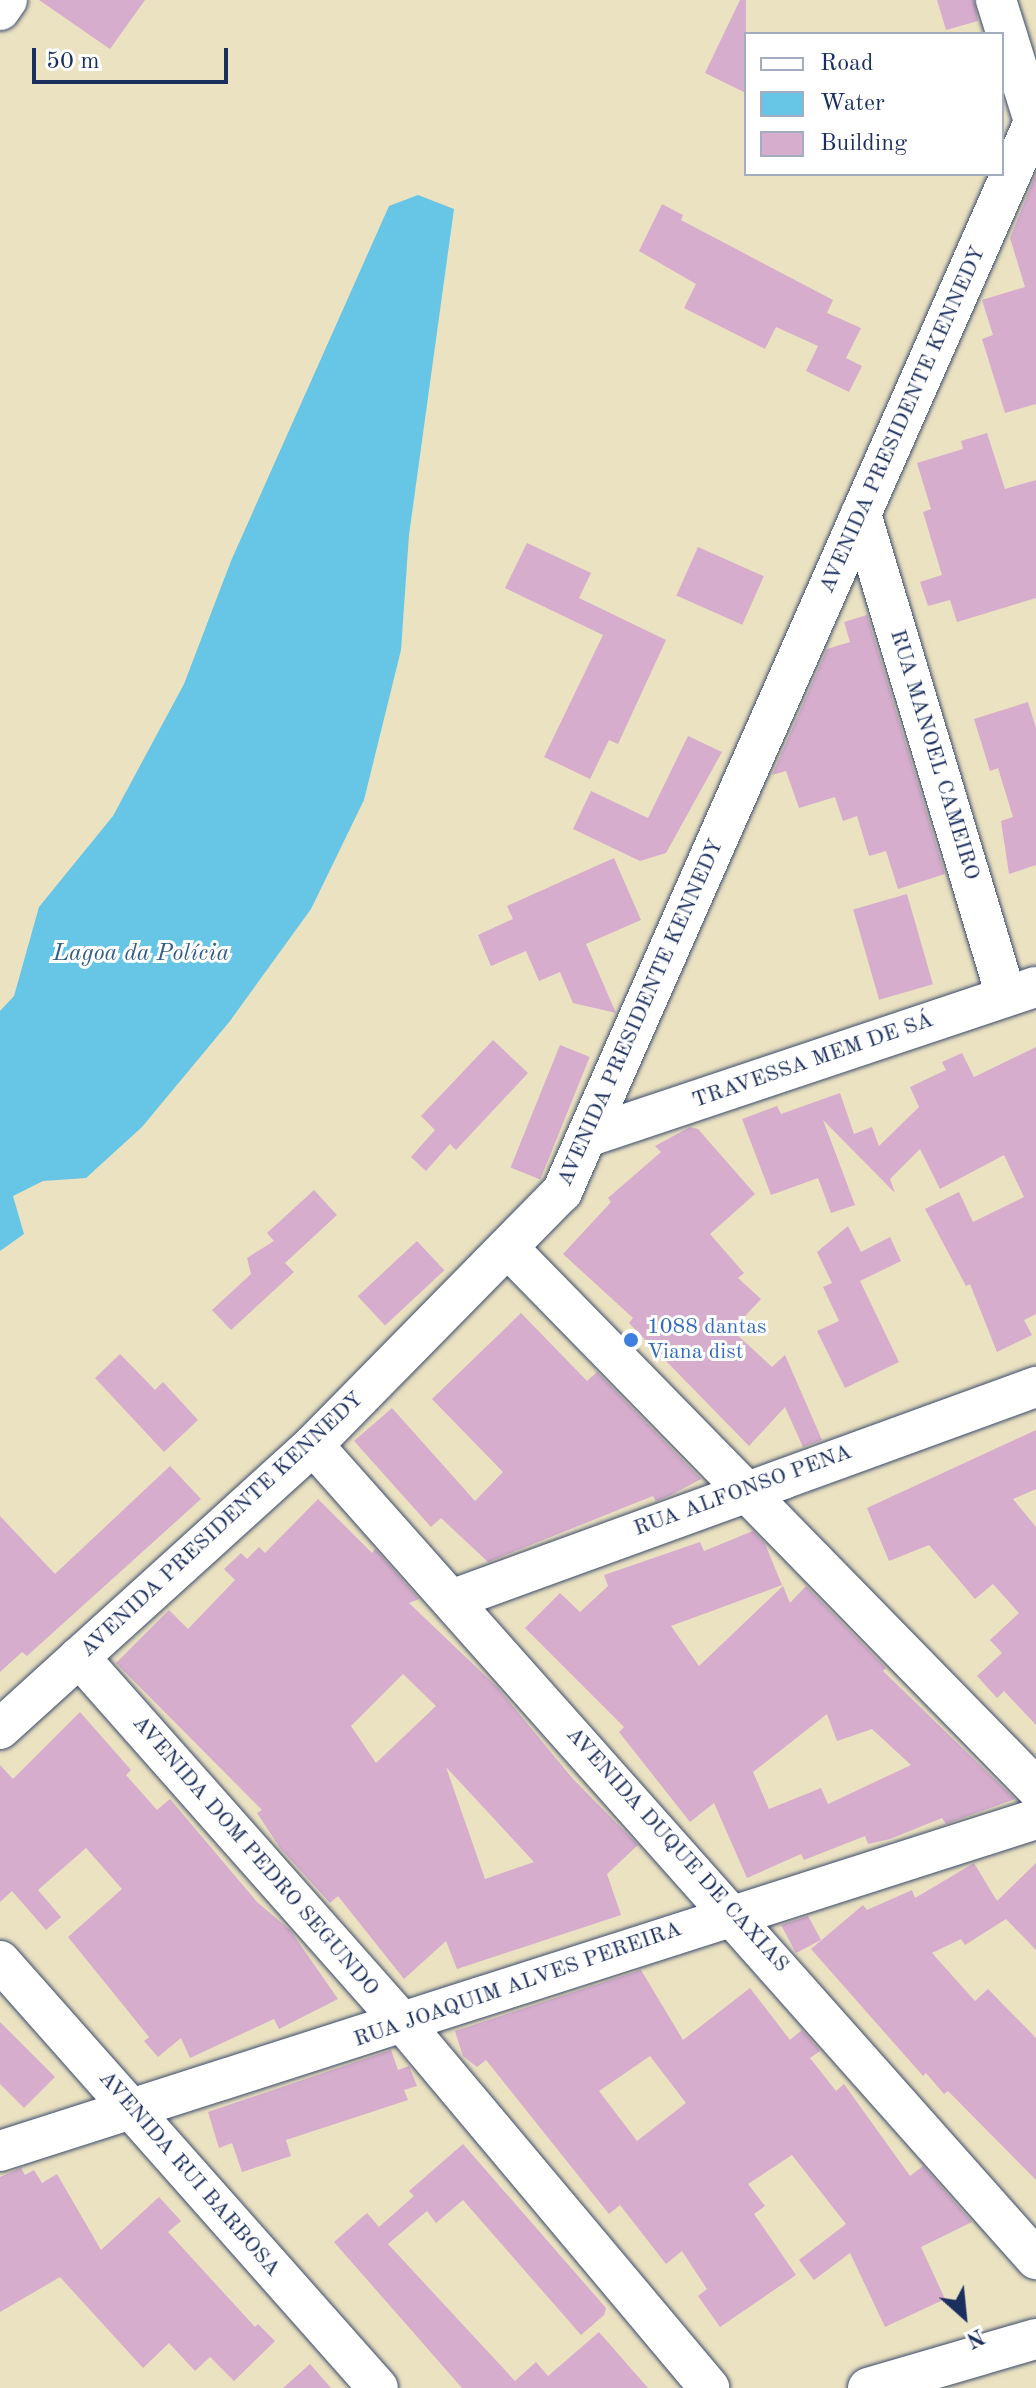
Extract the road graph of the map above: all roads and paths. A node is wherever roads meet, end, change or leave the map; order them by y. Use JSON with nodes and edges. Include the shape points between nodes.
{"nodes":[{"id":1,"x":7,"y":0,"type":"edge"},
{"id":2,"x":996,"y":0,"type":"edge"},
{"id":3,"x":0,"y":10,"type":"edge"},
{"id":4,"x":1035,"y":124,"type":"edge"},
{"id":5,"x":861,"y":514,"type":"junction"},
{"id":6,"x":1021,"y":992,"type":"edge"},
{"id":7,"x":590,"y":1136,"type":"junction"},
{"id":8,"x":509,"y":1249,"type":"junction"},
{"id":9,"x":1036,"y":1387,"type":"edge"},
{"id":10,"x":313,"y":1445,"type":"junction"},
{"id":11,"x":748,"y":1489,"type":"junction"},
{"id":12,"x":451,"y":1600,"type":"junction"},
{"id":13,"x":79,"y":1657,"type":"junction"},
{"id":14,"x":0,"y":1729,"type":"edge"},
{"id":15,"x":1036,"y":1788,"type":"edge"},
{"id":16,"x":1036,"y":1819,"type":"edge"},
{"id":17,"x":734,"y":1912,"type":"junction"},
{"id":18,"x":0,"y":1961,"type":"edge"},
{"id":19,"x":404,"y":2024,"type":"junction"},
{"id":20,"x":135,"y":2112,"type":"junction"},
{"id":21,"x":0,"y":2151,"type":"edge"},
{"id":22,"x":1036,"y":2259,"type":"edge"},
{"id":23,"x":1036,"y":2339,"type":"edge"},
{"id":24,"x":378,"y":2388,"type":"edge"},
{"id":25,"x":709,"y":2388,"type":"edge"},
{"id":26,"x":868,"y":2388,"type":"edge"}],
"edges":[{"from":1,"to":3,"type":"street"},
{"from":2,"to":4,"type":"street"},
{"from":4,"to":5,"type":"street","name":"AVENIDA PRESIDENTE KENNEDY"},
{"from":5,"to":6,"type":"street","name":"RUA MANOEL CAMEIRO"},
{"from":5,"to":7,"type":"street","name":"AVENIDA PRESIDENTE KENNEDY"},
{"from":6,"to":7,"type":"street","name":"TRAVESSA MEM DE SÁ"},
{"from":7,"to":8,"type":"street","name":"AVENIDA PRESIDENTE KENNEDY","via":[[562,1192]]},
{"from":8,"to":10,"type":"street","name":"AVENIDA PRESIDENTE KENNEDY"},
{"from":8,"to":11,"type":"street"},
{"from":9,"to":11,"type":"street","name":"RUA ALFONSO PENA"},
{"from":10,"to":12,"type":"street","name":"AVENIDA DUQUE DE CAXIAS"},
{"from":10,"to":13,"type":"street","name":"AVENIDA PRESIDENTE KENNEDY"},
{"from":11,"to":12,"type":"street","name":"RUA ALFONSO PENA"},
{"from":11,"to":15,"type":"street"},
{"from":12,"to":17,"type":"street","name":"AVENIDA DUQUE DE CAXIAS"},
{"from":13,"to":14,"type":"street","name":"AVENIDA PRESIDENTE KENNEDY"},
{"from":13,"to":19,"type":"street","name":"AVENIDA DOM PEDRO SEGUNDO"},
{"from":16,"to":17,"type":"street","name":"RUA JOAQUIM ALVES PEREIRA"},
{"from":17,"to":19,"type":"street","name":"RUA JOAQUIM ALVES PEREIRA"},
{"from":17,"to":22,"type":"street","name":"AVENIDA DUQUE DE CAXIAS"},
{"from":18,"to":20,"type":"street","name":"AVENIDA RUI BARBOSA"},
{"from":19,"to":20,"type":"street","name":"RUA JOAQUIM ALVES PEREIRA"},
{"from":19,"to":25,"type":"street","name":"AVENIDA DOM PEDRO SEGUNDO"},
{"from":20,"to":21,"type":"street","name":"RUA JOAQUIM ALVES PEREIRA"},
{"from":20,"to":24,"type":"street","name":"AVENIDA RUI BARBOSA"},
{"from":23,"to":26,"type":"street"}]}
